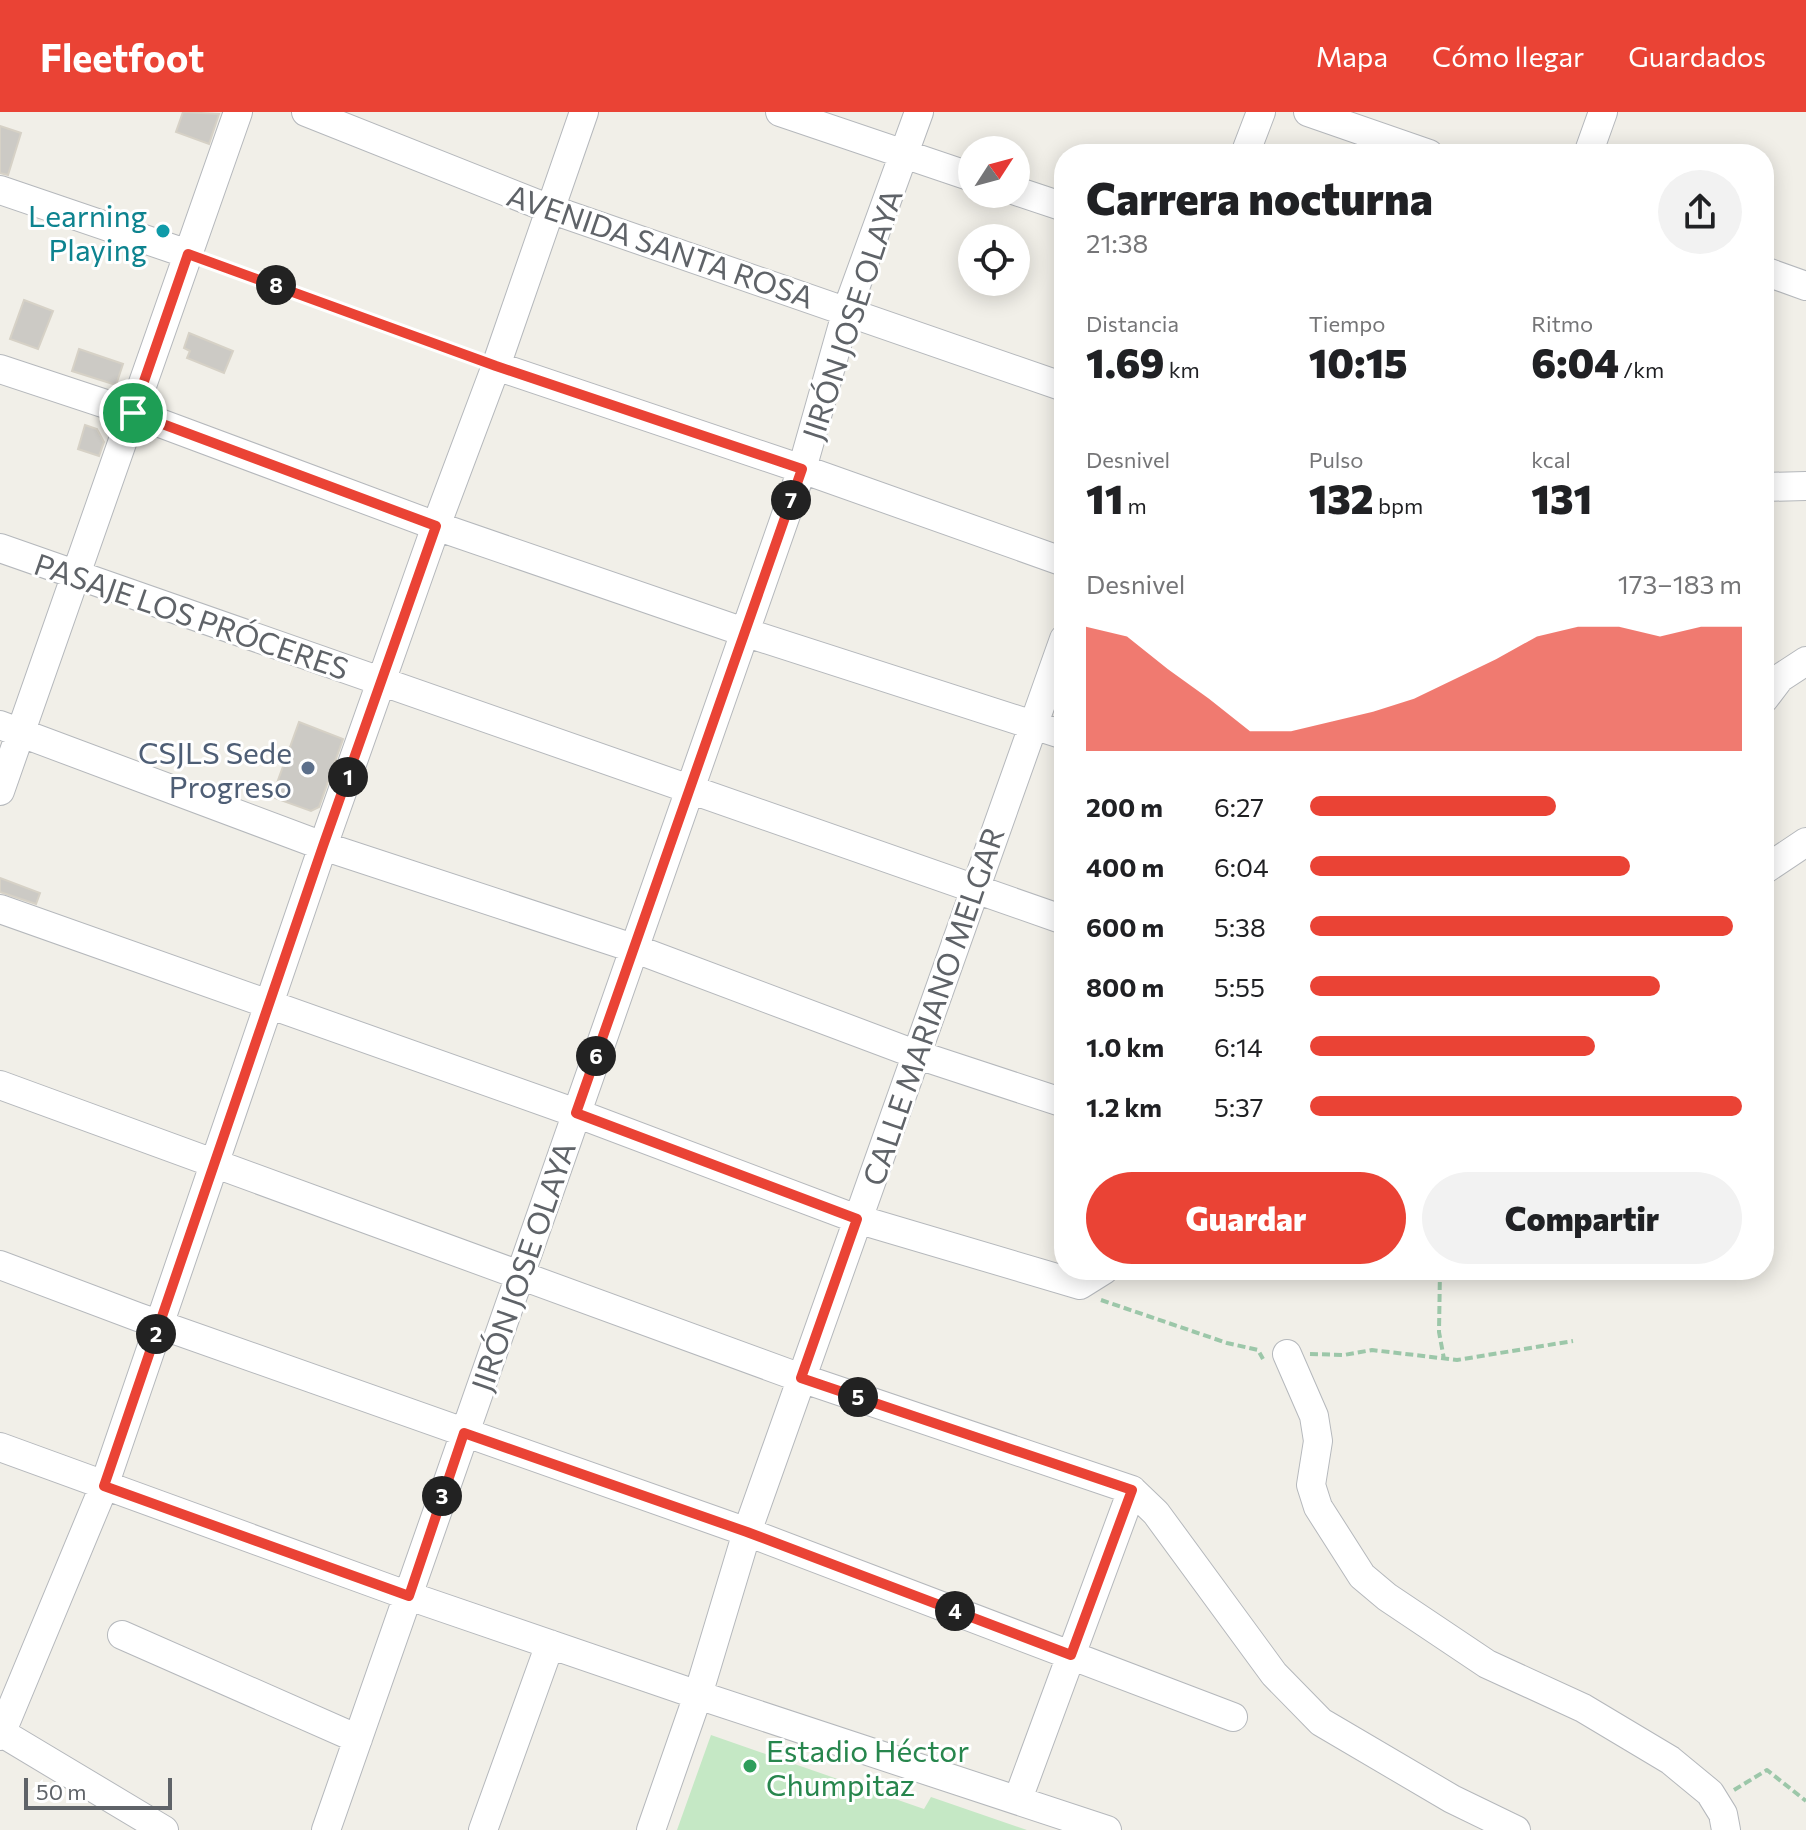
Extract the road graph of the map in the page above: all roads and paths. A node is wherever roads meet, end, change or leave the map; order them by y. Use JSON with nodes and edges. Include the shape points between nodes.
{"nodes":[{"id":1,"x":238,"y":112,"type":"edge"},
{"id":2,"x":306,"y":112,"type":"edge"},
{"id":3,"x":584,"y":112,"type":"edge"},
{"id":4,"x":780,"y":112,"type":"edge"},
{"id":5,"x":919,"y":112,"type":"edge"},
{"id":6,"x":1261,"y":112,"type":"edge"},
{"id":7,"x":1308,"y":112,"type":"edge"},
{"id":8,"x":1603,"y":112,"type":"edge"},
{"id":9,"x":1249,"y":144,"type":"edge"},
{"id":10,"x":1400,"y":144,"type":"edge"},
{"id":11,"x":1592,"y":144,"type":"edge"},
{"id":12,"x":904,"y":154,"type":"junction"},
{"id":13,"x":958,"y":172,"type":"edge"},
{"id":14,"x":0,"y":190,"type":"edge"},
{"id":15,"x":1030,"y":196,"type":"edge"},
{"id":16,"x":1054,"y":204,"type":"edge"},
{"id":17,"x":550,"y":209,"type":"junction"},
{"id":18,"x":188,"y":254,"type":"junction"},
{"id":19,"x":1774,"y":275,"type":"edge"},
{"id":20,"x":1806,"y":286,"type":"edge"},
{"id":21,"x":847,"y":310,"type":"junction"},
{"id":22,"x":496,"y":366,"type":"junction"},
{"id":23,"x":0,"y":369,"type":"edge"},
{"id":24,"x":1054,"y":383,"type":"edge"},
{"id":25,"x":133,"y":413,"type":"junction"},
{"id":26,"x":802,"y":469,"type":"junction"},
{"id":27,"x":1806,"y":486,"type":"edge"},
{"id":28,"x":1774,"y":487,"type":"edge"},
{"id":29,"x":436,"y":526,"type":"junction"},
{"id":30,"x":0,"y":548,"type":"edge"},
{"id":31,"x":1054,"y":558,"type":"edge"},
{"id":32,"x":76,"y":574,"type":"junction"},
{"id":33,"x":744,"y":632,"type":"junction"},
{"id":34,"x":1806,"y":661,"type":"edge"},
{"id":35,"x":1054,"y":666,"type":"edge"},
{"id":36,"x":382,"y":681,"type":"junction"},
{"id":37,"x":1774,"y":686,"type":"edge"},
{"id":38,"x":1033,"y":724,"type":"junction"},
{"id":39,"x":10,"y":728,"type":"edge"},
{"id":40,"x":1054,"y":731,"type":"edge"},
{"id":41,"x":689,"y":789,"type":"junction"},
{"id":42,"x":0,"y":791,"type":"edge"},
{"id":43,"x":1806,"y":842,"type":"edge"},
{"id":44,"x":323,"y":846,"type":"junction"},
{"id":45,"x":1774,"y":863,"type":"edge"},
{"id":46,"x":973,"y":889,"type":"junction"},
{"id":47,"x":0,"y":909,"type":"edge"},
{"id":48,"x":1054,"y":917,"type":"edge"},
{"id":49,"x":633,"y":948,"type":"junction"},
{"id":50,"x":268,"y":1006,"type":"junction"},
{"id":51,"x":915,"y":1054,"type":"junction"},
{"id":52,"x":0,"y":1085,"type":"edge"},
{"id":53,"x":1054,"y":1100,"type":"edge"},
{"id":54,"x":576,"y":1113,"type":"junction"},
{"id":55,"x":214,"y":1164,"type":"junction"},
{"id":56,"x":857,"y":1219,"type":"junction"},
{"id":57,"x":0,"y":1265,"type":"edge"},
{"id":58,"x":1054,"y":1268,"type":"edge"},
{"id":59,"x":519,"y":1276,"type":"junction"},
{"id":60,"x":1092,"y":1280,"type":"edge"},
{"id":61,"x":1440,"y":1280,"type":"edge"},
{"id":62,"x":159,"y":1324,"type":"junction"},
{"id":63,"x":1573,"y":1341,"type":"dead end"},
{"id":64,"x":1287,"y":1354,"type":"junction"},
{"id":65,"x":1444,"y":1360,"type":"junction"},
{"id":66,"x":801,"y":1378,"type":"junction"},
{"id":67,"x":464,"y":1433,"type":"junction"},
{"id":68,"x":0,"y":1447,"type":"edge"},
{"id":69,"x":104,"y":1486,"type":"junction"},
{"id":70,"x":1132,"y":1490,"type":"junction"},
{"id":71,"x":747,"y":1532,"type":"junction"},
{"id":72,"x":409,"y":1596,"type":"junction"},
{"id":73,"x":122,"y":1635,"type":"dead end"},
{"id":74,"x":550,"y":1644,"type":"junction"},
{"id":75,"x":1071,"y":1655,"type":"junction"},
{"id":76,"x":23,"y":1680,"type":"junction"},
{"id":77,"x":698,"y":1695,"type":"junction"},
{"id":78,"x":0,"y":1697,"type":"edge"},
{"id":79,"x":1233,"y":1717,"type":"dead end"},
{"id":80,"x":1,"y":1735,"type":"edge"},
{"id":81,"x":358,"y":1739,"type":"junction"},
{"id":82,"x":1018,"y":1799,"type":"junction"},
{"id":83,"x":1806,"y":1801,"type":"edge"},
{"id":84,"x":1720,"y":1818,"type":"edge"},
{"id":85,"x":164,"y":1830,"type":"edge"},
{"id":86,"x":326,"y":1830,"type":"edge"},
{"id":87,"x":483,"y":1830,"type":"edge"},
{"id":88,"x":651,"y":1830,"type":"edge"},
{"id":89,"x":1107,"y":1830,"type":"edge"},
{"id":90,"x":1516,"y":1830,"type":"edge"}],
"edges":[{"from":1,"to":18,"type":"street"},
{"from":2,"to":17,"type":"street","name":"AVENIDA SANTA ROSA"},
{"from":3,"to":17,"type":"street"},
{"from":4,"to":12,"type":"street"},
{"from":5,"to":12,"type":"street","name":"JIRÓN JOSE OLAYA"},
{"from":6,"to":9,"type":"street"},
{"from":7,"to":10,"type":"street"},
{"from":8,"to":11,"type":"street"},
{"from":12,"to":13,"type":"street"},
{"from":12,"to":21,"type":"street","name":"JIRÓN JOSE OLAYA"},
{"from":14,"to":18,"type":"street"},
{"from":15,"to":16,"type":"street"},
{"from":17,"to":21,"type":"street","name":"AVENIDA SANTA ROSA"},
{"from":17,"to":22,"type":"street"},
{"from":18,"to":22,"type":"path"},
{"from":18,"to":25,"type":"street"},
{"from":19,"to":20,"type":"street"},
{"from":21,"to":24,"type":"street","name":"AVENIDA SANTA ROSA"},
{"from":21,"to":26,"type":"street","name":"JIRÓN JOSE OLAYA"},
{"from":22,"to":26,"type":"street"},
{"from":22,"to":29,"type":"street"},
{"from":23,"to":25,"type":"street"},
{"from":25,"to":29,"type":"street"},
{"from":25,"to":32,"type":"street"},
{"from":26,"to":31,"type":"street"},
{"from":26,"to":33,"type":"street","name":"JIRÓN JOSE OLAYA"},
{"from":27,"to":28,"type":"street"},
{"from":29,"to":33,"type":"street"},
{"from":29,"to":36,"type":"street"},
{"from":30,"to":32,"type":"street","name":"PASAJE LOS PRÓCERES"},
{"from":32,"to":36,"type":"street","name":"PASAJE LOS PRÓCERES"},
{"from":32,"to":39,"type":"street"},
{"from":33,"to":38,"type":"street"},
{"from":33,"to":41,"type":"street","name":"JIRÓN JOSE OLAYA"},
{"from":34,"to":37,"type":"street"},
{"from":35,"to":38,"type":"street","name":"CALLE MARIANO MELGAR"},
{"from":36,"to":41,"type":"street","name":"PASAJE LOS PRÓCERES"},
{"from":36,"to":44,"type":"street"},
{"from":38,"to":40,"type":"street"},
{"from":38,"to":46,"type":"street","name":"CALLE MARIANO MELGAR"},
{"from":39,"to":42,"type":"street"},
{"from":39,"to":44,"type":"street"},
{"from":41,"to":46,"type":"street","name":"PASAJE LOS PRÓCERES"},
{"from":41,"to":49,"type":"street","name":"JIRÓN JOSE OLAYA"},
{"from":43,"to":45,"type":"street"},
{"from":44,"to":49,"type":"street"},
{"from":44,"to":50,"type":"street"},
{"from":46,"to":48,"type":"street","name":"PASAJE LOS PRÓCERES"},
{"from":46,"to":51,"type":"street","name":"CALLE MARIANO MELGAR"},
{"from":47,"to":50,"type":"street"},
{"from":49,"to":51,"type":"street"},
{"from":49,"to":54,"type":"street","name":"JIRÓN JOSE OLAYA"},
{"from":50,"to":54,"type":"street"},
{"from":50,"to":55,"type":"street"},
{"from":51,"to":53,"type":"street"},
{"from":51,"to":56,"type":"street","name":"CALLE MARIANO MELGAR"},
{"from":52,"to":55,"type":"street"},
{"from":54,"to":56,"type":"street"},
{"from":54,"to":59,"type":"street","name":"JIRÓN JOSE OLAYA"},
{"from":55,"to":59,"type":"street"},
{"from":55,"to":62,"type":"street"},
{"from":56,"to":58,"type":"street"},
{"from":56,"to":66,"type":"street","name":"CALLE MARIANO MELGAR"},
{"from":57,"to":62,"type":"street"},
{"from":59,"to":66,"type":"street"},
{"from":59,"to":67,"type":"street","name":"JIRÓN JOSE OLAYA"},
{"from":60,"to":64,"type":"path","via":[[1098,1299],[1258,1350],[1266,1364]]},
{"from":61,"to":65,"type":"path"},
{"from":62,"to":67,"type":"street"},
{"from":62,"to":69,"type":"street"},
{"from":63,"to":65,"type":"path"},
{"from":64,"to":65,"type":"path","via":[[1372,1350]]},
{"from":64,"to":84,"type":"street","via":[[1314,1416],[1318,1441],[1311,1485],[1318,1507],[1362,1576],[1487,1664],[1583,1708],[1670,1760],[1692,1776]]},
{"from":66,"to":70,"type":"street"},
{"from":66,"to":71,"type":"street","name":"CALLE MARIANO MELGAR"},
{"from":67,"to":71,"type":"street"},
{"from":67,"to":72,"type":"street","name":"JIRÓN JOSE OLAYA"},
{"from":68,"to":69,"type":"street"},
{"from":69,"to":72,"type":"street"},
{"from":69,"to":76,"type":"street"},
{"from":70,"to":75,"type":"street"},
{"from":70,"to":90,"type":"street","via":[[1156,1513],[1274,1674],[1321,1722]]},
{"from":71,"to":75,"type":"street"},
{"from":71,"to":77,"type":"street","name":"CALLE MARIANO MELGAR"},
{"from":72,"to":74,"type":"street"},
{"from":72,"to":81,"type":"street","name":"JIRÓN JOSE OLAYA"},
{"from":73,"to":81,"type":"street"},
{"from":74,"to":77,"type":"street"},
{"from":74,"to":87,"type":"street"},
{"from":75,"to":79,"type":"street"},
{"from":75,"to":82,"type":"street"},
{"from":76,"to":78,"type":"street"},
{"from":76,"to":80,"type":"street"},
{"from":77,"to":82,"type":"street"},
{"from":77,"to":88,"type":"street","name":"CALLE MARIANO MELGAR"},
{"from":80,"to":85,"type":"street"},
{"from":81,"to":86,"type":"street","name":"JIRÓN JOSE OLAYA"},
{"from":82,"to":89,"type":"street"},
{"from":83,"to":84,"type":"path","via":[[1767,1770]]}]}
